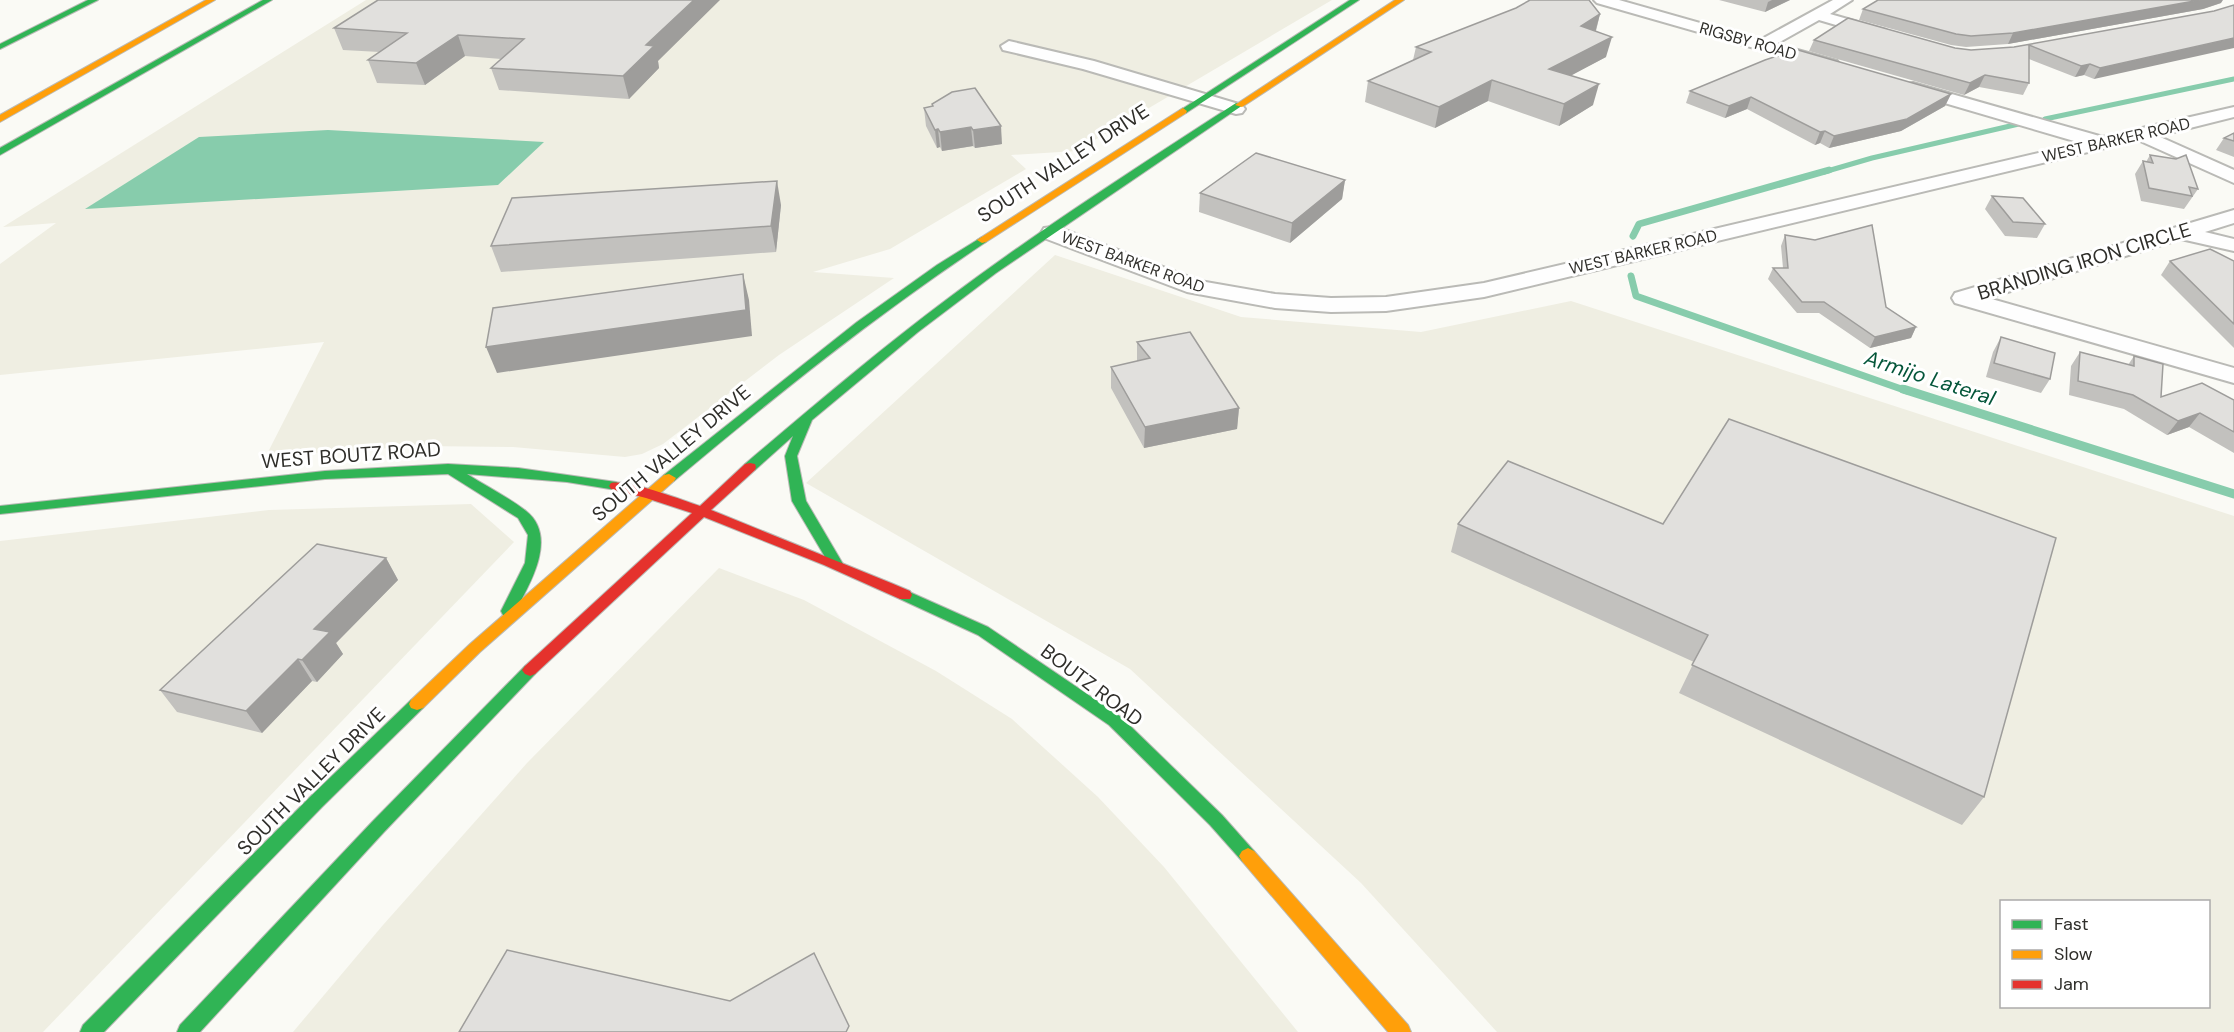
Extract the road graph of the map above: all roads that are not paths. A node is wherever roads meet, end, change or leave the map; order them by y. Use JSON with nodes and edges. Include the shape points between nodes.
{"nodes":[{"id":1,"x":94,"y":0,"type":"edge"},
{"id":2,"x":211,"y":0,"type":"edge"},
{"id":3,"x":268,"y":0,"type":"edge"},
{"id":4,"x":1355,"y":0,"type":"edge"},
{"id":5,"x":1400,"y":0,"type":"edge"},
{"id":6,"x":1602,"y":0,"type":"edge"},
{"id":7,"x":1844,"y":0,"type":"edge"},
{"id":8,"x":1817,"y":15,"type":"junction"},
{"id":9,"x":1895,"y":37,"type":"edge"},
{"id":10,"x":1762,"y":45,"type":"junction"},
{"id":11,"x":1009,"y":46,"type":"dead end"},
{"id":12,"x":0,"y":47,"type":"edge"},
{"id":13,"x":1852,"y":70,"type":"edge"},
{"id":14,"x":1897,"y":83,"type":"edge"},
{"id":15,"x":1200,"y":98,"type":"junction"},
{"id":16,"x":1236,"y":109,"type":"junction"},
{"id":17,"x":2234,"y":112,"type":"edge"},
{"id":18,"x":0,"y":119,"type":"edge"},
{"id":19,"x":2139,"y":134,"type":"junction"},
{"id":20,"x":2101,"y":143,"type":"junction"},
{"id":21,"x":0,"y":152,"type":"edge"},
{"id":22,"x":2234,"y":177,"type":"edge"},
{"id":23,"x":2234,"y":216,"type":"edge"},
{"id":24,"x":2178,"y":231,"type":"junction"},
{"id":25,"x":1052,"y":233,"type":"junction"},
{"id":26,"x":2234,"y":245,"type":"edge"},
{"id":27,"x":2234,"y":376,"type":"edge"},
{"id":28,"x":808,"y":417,"type":"junction"},
{"id":29,"x":448,"y":468,"type":"junction"},
{"id":30,"x":651,"y":493,"type":"junction"},
{"id":31,"x":0,"y":510,"type":"edge"},
{"id":32,"x":700,"y":512,"type":"junction"},
{"id":33,"x":836,"y":564,"type":"junction"},
{"id":34,"x":501,"y":625,"type":"junction"},
{"id":35,"x":90,"y":1032,"type":"edge"},
{"id":36,"x":187,"y":1032,"type":"edge"},
{"id":37,"x":1401,"y":1032,"type":"edge"}],
"edges":[{"from":1,"to":12,"type":"main road"},
{"from":2,"to":18,"type":"main road"},
{"from":3,"to":21,"type":"main road"},
{"from":4,"to":15,"type":"main road","name":"SOUTH VALLEY DRIVE"},
{"from":5,"to":16,"type":"main road"},
{"from":6,"to":10,"type":"street","name":"RIGSBY ROAD"},
{"from":7,"to":8,"type":"street"},
{"from":8,"to":9,"type":"street"},
{"from":8,"to":10,"type":"street"},
{"from":10,"to":13,"type":"street","name":"RIGSBY ROAD"},
{"from":11,"to":15,"type":"street"},
{"from":14,"to":20,"type":"street"},
{"from":15,"to":16,"type":"street"},
{"from":15,"to":30,"type":"main road","name":"SOUTH VALLEY DRIVE","via":[[874,314],[774,390]]},
{"from":16,"to":25,"type":"main road"},
{"from":17,"to":19,"type":"street","name":"WEST BARKER ROAD"},
{"from":19,"to":20,"type":"street","name":"WEST BARKER ROAD"},
{"from":19,"to":22,"type":"street"},
{"from":20,"to":25,"type":"street","name":"WEST BARKER ROAD","via":[[1484,290],[1386,304],[1275,301],[1195,287]]},
{"from":23,"to":24,"type":"street","name":"BRANDING IRON CIRCLE"},
{"from":24,"to":26,"type":"street"},
{"from":24,"to":27,"type":"street","name":"BRANDING IRON CIRCLE","via":[[1963,298]]},
{"from":25,"to":28,"type":"main road","via":[[915,329]]},
{"from":28,"to":32,"type":"main road"},
{"from":28,"to":33,"type":"main road","via":[[790,456],[799,501]]},
{"from":29,"to":30,"type":"main road","name":"WEST BOUTZ ROAD","via":[[504,470]]},
{"from":29,"to":31,"type":"main road","name":"WEST BOUTZ ROAD","via":[[344,472]]},
{"from":29,"to":34,"type":"main road","via":[[523,515],[535,535],[532,563]]},
{"from":30,"to":32,"type":"main road","name":"WEST BOUTZ ROAD"},
{"from":30,"to":34,"type":"main road","name":"SOUTH VALLEY DRIVE"},
{"from":32,"to":33,"type":"main road","name":"BOUTZ ROAD"},
{"from":32,"to":36,"type":"main road","via":[[531,669]]},
{"from":33,"to":37,"type":"main road","name":"BOUTZ ROAD","via":[[984,631],[1115,721],[1216,820]]},
{"from":34,"to":35,"type":"main road","name":"SOUTH VALLEY DRIVE","via":[[324,795]]}]}
